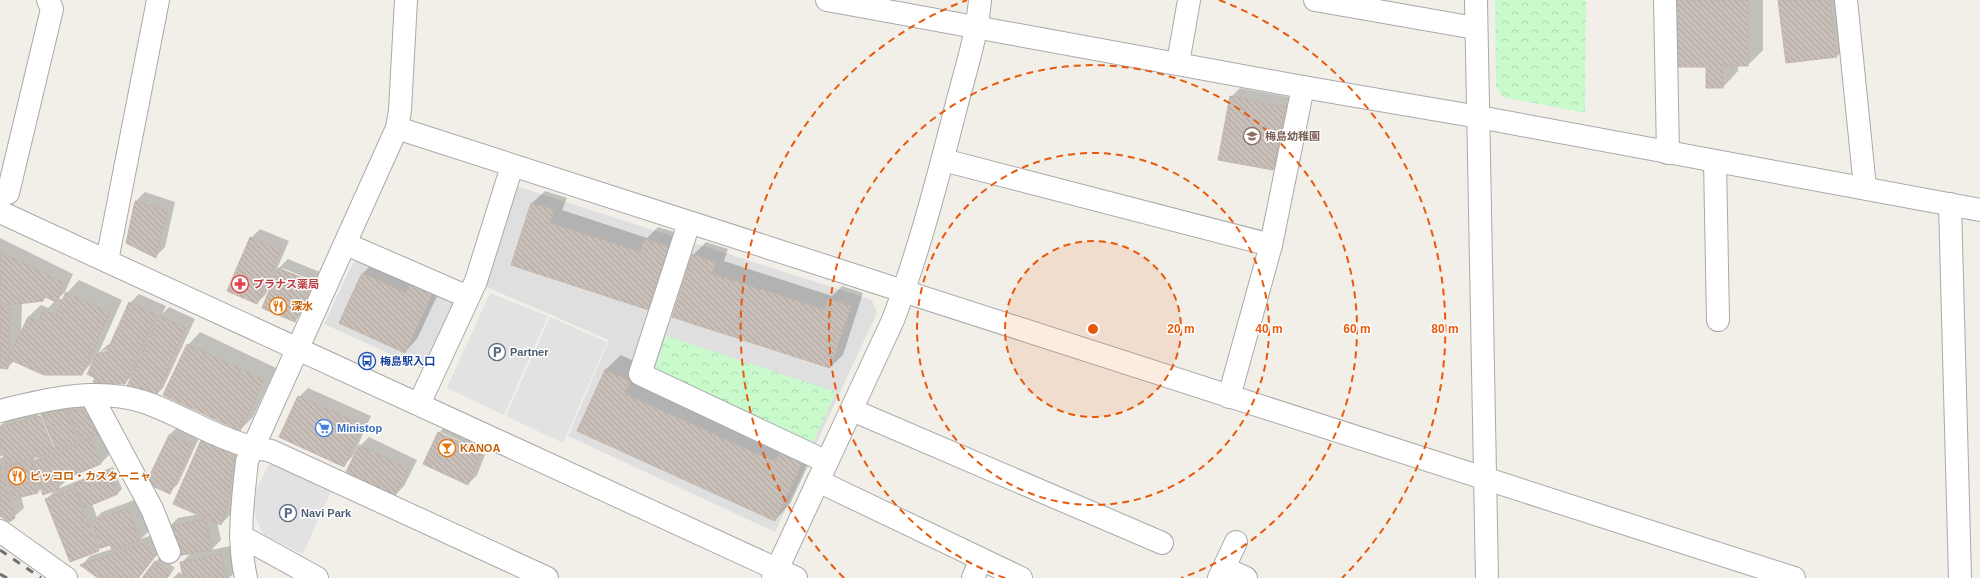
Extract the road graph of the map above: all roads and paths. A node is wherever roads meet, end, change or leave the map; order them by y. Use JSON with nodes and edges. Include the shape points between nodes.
{"nodes":[{"id":1,"x":48,"y":0,"type":"edge"},
{"id":2,"x":158,"y":0,"type":"edge"},
{"id":3,"x":406,"y":0,"type":"edge"},
{"id":4,"x":827,"y":0,"type":"edge"},
{"id":5,"x":980,"y":0,"type":"edge"},
{"id":6,"x":1189,"y":0,"type":"edge"},
{"id":7,"x":1315,"y":0,"type":"edge"},
{"id":8,"x":1476,"y":0,"type":"edge"},
{"id":9,"x":1665,"y":0,"type":"edge"},
{"id":10,"x":1846,"y":0,"type":"edge"},
{"id":11,"x":977,"y":26,"type":"junction"},
{"id":12,"x":1475,"y":28,"type":"junction"},
{"id":13,"x":1178,"y":63,"type":"junction"},
{"id":14,"x":1304,"y":87,"type":"junction"},
{"id":15,"x":1479,"y":117,"type":"junction"},
{"id":16,"x":397,"y":128,"type":"junction"},
{"id":17,"x":1668,"y":153,"type":"junction"},
{"id":18,"x":943,"y":160,"type":"junction"},
{"id":19,"x":1715,"y":161,"type":"junction"},
{"id":20,"x":512,"y":166,"type":"junction"},
{"id":21,"x":1865,"y":187,"type":"junction"},
{"id":22,"x":4,"y":203,"type":"edge"},
{"id":23,"x":1950,"y":204,"type":"junction"},
{"id":24,"x":1980,"y":210,"type":"edge"},
{"id":25,"x":689,"y":223,"type":"junction"},
{"id":26,"x":346,"y":244,"type":"junction"},
{"id":27,"x":1271,"y":245,"type":"junction"},
{"id":28,"x":107,"y":261,"type":"junction"},
{"id":29,"x":903,"y":292,"type":"junction"},
{"id":30,"x":468,"y":297,"type":"junction"},
{"id":31,"x":1718,"y":320,"type":"dead end"},
{"id":32,"x":298,"y":350,"type":"junction"},
{"id":33,"x":91,"y":395,"type":"junction"},
{"id":34,"x":1229,"y":397,"type":"junction"},
{"id":35,"x":419,"y":404,"type":"junction"},
{"id":36,"x":0,"y":410,"type":"edge"},
{"id":37,"x":852,"y":410,"type":"junction"},
{"id":38,"x":252,"y":446,"type":"junction"},
{"id":39,"x":822,"y":472,"type":"junction"},
{"id":40,"x":1485,"y":479,"type":"junction"},
{"id":41,"x":0,"y":531,"type":"edge"},
{"id":42,"x":241,"y":536,"type":"junction"},
{"id":43,"x":1236,"y":542,"type":"dead end"},
{"id":44,"x":1162,"y":543,"type":"dead end"},
{"id":45,"x":169,"y":552,"type":"dead end"},
{"id":46,"x":977,"y":569,"type":"edge"},
{"id":47,"x":1221,"y":573,"type":"edge"},
{"id":48,"x":782,"y":575,"type":"edge"},
{"id":49,"x":66,"y":578,"type":"edge"},
{"id":50,"x":246,"y":578,"type":"edge"},
{"id":51,"x":317,"y":578,"type":"edge"},
{"id":52,"x":547,"y":578,"type":"edge"},
{"id":53,"x":1021,"y":578,"type":"edge"},
{"id":54,"x":1246,"y":578,"type":"edge"},
{"id":55,"x":1487,"y":578,"type":"edge"},
{"id":56,"x":1794,"y":578,"type":"edge"},
{"id":57,"x":1960,"y":578,"type":"edge"}],
"edges":[{"from":1,"to":22,"type":"street","via":[[52,9]]},
{"from":2,"to":28,"type":"street"},
{"from":3,"to":16,"type":"street"},
{"from":4,"to":11,"type":"street"},
{"from":5,"to":11,"type":"street"},
{"from":6,"to":13,"type":"street"},
{"from":7,"to":12,"type":"street"},
{"from":8,"to":12,"type":"street"},
{"from":9,"to":17,"type":"street"},
{"from":10,"to":21,"type":"street"},
{"from":11,"to":13,"type":"street"},
{"from":11,"to":18,"type":"street"},
{"from":12,"to":15,"type":"street"},
{"from":13,"to":14,"type":"street"},
{"from":14,"to":15,"type":"street"},
{"from":14,"to":27,"type":"street"},
{"from":15,"to":17,"type":"street"},
{"from":15,"to":40,"type":"street"},
{"from":16,"to":20,"type":"street"},
{"from":16,"to":26,"type":"street"},
{"from":17,"to":19,"type":"street"},
{"from":18,"to":27,"type":"street"},
{"from":18,"to":29,"type":"street"},
{"from":19,"to":21,"type":"street"},
{"from":19,"to":31,"type":"street"},
{"from":20,"to":25,"type":"street"},
{"from":20,"to":30,"type":"street","via":[[476,281]]},
{"from":21,"to":23,"type":"street"},
{"from":22,"to":28,"type":"street"},
{"from":23,"to":24,"type":"street"},
{"from":23,"to":57,"type":"street"},
{"from":25,"to":29,"type":"street"},
{"from":25,"to":39,"type":"street","via":[[640,374]]},
{"from":26,"to":30,"type":"street"},
{"from":26,"to":32,"type":"street"},
{"from":27,"to":34,"type":"street"},
{"from":28,"to":32,"type":"street"},
{"from":29,"to":34,"type":"street"},
{"from":29,"to":37,"type":"street"},
{"from":30,"to":35,"type":"street"},
{"from":32,"to":35,"type":"street"},
{"from":32,"to":38,"type":"street"},
{"from":33,"to":36,"type":"street","via":[[49,398]]},
{"from":33,"to":38,"type":"street","via":[[122,397],[144,402],[233,441]]},
{"from":33,"to":45,"type":"street","via":[[152,509]]},
{"from":34,"to":40,"type":"street"},
{"from":35,"to":48,"type":"street"},
{"from":37,"to":39,"type":"street"},
{"from":37,"to":44,"type":"street"},
{"from":38,"to":42,"type":"street","via":[[247,461]]},
{"from":38,"to":52,"type":"street","via":[[271,451]]},
{"from":39,"to":46,"type":"street"},
{"from":39,"to":48,"type":"street"},
{"from":40,"to":55,"type":"street"},
{"from":40,"to":56,"type":"street"},
{"from":41,"to":49,"type":"street"},
{"from":42,"to":50,"type":"street"},
{"from":42,"to":51,"type":"street"},
{"from":43,"to":47,"type":"street"},
{"from":46,"to":53,"type":"street"},
{"from":47,"to":54,"type":"street"}]}
